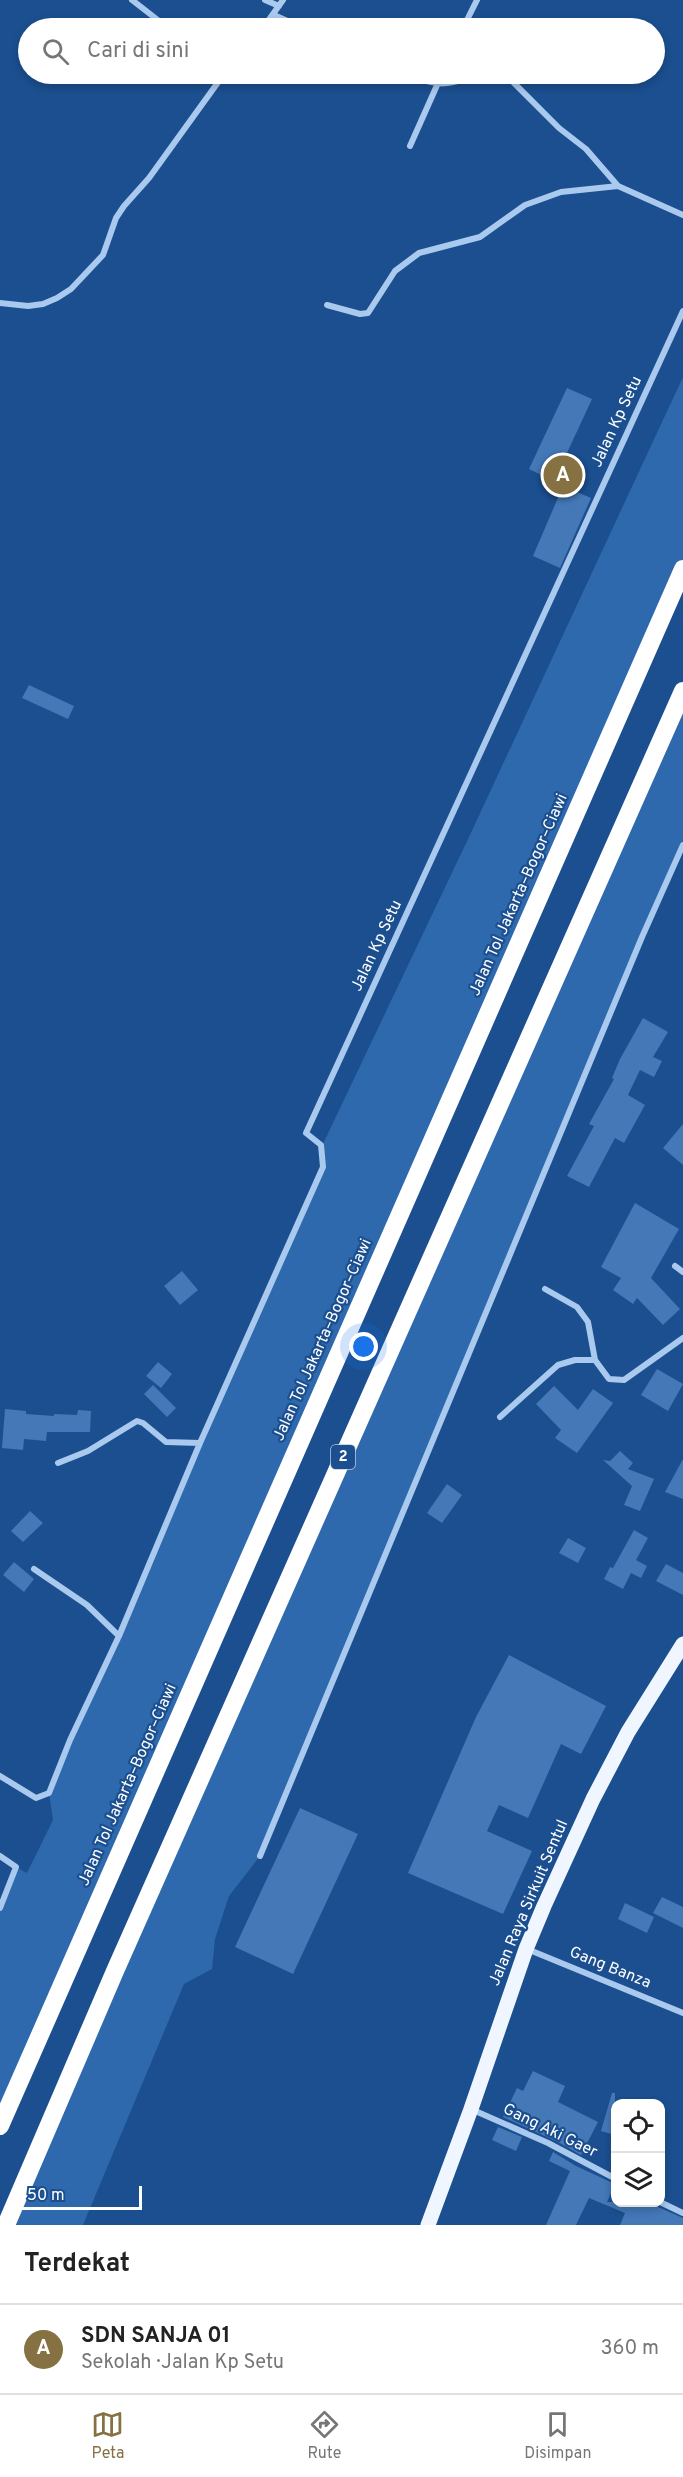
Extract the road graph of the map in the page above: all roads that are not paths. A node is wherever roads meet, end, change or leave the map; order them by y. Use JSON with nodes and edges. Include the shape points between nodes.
{"nodes":[{"id":1,"x":132,"y":0,"type":"edge"},
{"id":2,"x":265,"y":0,"type":"edge"},
{"id":3,"x":283,"y":0,"type":"edge"},
{"id":4,"x":477,"y":0,"type":"edge"},
{"id":5,"x":279,"y":6,"type":"junction"},
{"id":6,"x":274,"y":15,"type":"junction"},
{"id":7,"x":155,"y":18,"type":"edge"},
{"id":8,"x":271,"y":18,"type":"edge"},
{"id":9,"x":281,"y":18,"type":"edge"},
{"id":10,"x":468,"y":18,"type":"edge"},
{"id":11,"x":216,"y":84,"type":"edge"},
{"id":12,"x":437,"y":84,"type":"joint"},
{"id":13,"x":452,"y":84,"type":"edge"},
{"id":14,"x":515,"y":84,"type":"edge"},
{"id":15,"x":410,"y":146,"type":"dead end"},
{"id":16,"x":618,"y":186,"type":"junction"},
{"id":17,"x":683,"y":215,"type":"edge"},
{"id":18,"x":0,"y":303,"type":"edge"},
{"id":19,"x":327,"y":305,"type":"dead end"},
{"id":20,"x":683,"y":311,"type":"edge"},
{"id":21,"x":683,"y":569,"type":"edge"},
{"id":22,"x":683,"y":691,"type":"edge"},
{"id":23,"x":683,"y":845,"type":"edge"},
{"id":24,"x":675,"y":1266,"type":"dead end"},
{"id":25,"x":683,"y":1272,"type":"edge"},
{"id":26,"x":545,"y":1289,"type":"dead end"},
{"id":27,"x":683,"y":1338,"type":"edge"},
{"id":28,"x":595,"y":1360,"type":"junction"},
{"id":29,"x":500,"y":1417,"type":"dead end"},
{"id":30,"x":200,"y":1443,"type":"junction"},
{"id":31,"x":58,"y":1463,"type":"dead end"},
{"id":32,"x":34,"y":1569,"type":"dead end"},
{"id":33,"x":119,"y":1636,"type":"junction"},
{"id":34,"x":683,"y":1644,"type":"edge"},
{"id":35,"x":0,"y":1776,"type":"edge"},
{"id":36,"x":0,"y":1856,"type":"edge"},
{"id":37,"x":260,"y":1856,"type":"dead end"},
{"id":38,"x":0,"y":1908,"type":"edge"},
{"id":39,"x":526,"y":1949,"type":"junction"},
{"id":40,"x":683,"y":2013,"type":"edge"},
{"id":41,"x":471,"y":2109,"type":"junction"},
{"id":42,"x":0,"y":2126,"type":"edge"},
{"id":43,"x":611,"y":2177,"type":"edge"},
{"id":44,"x":665,"y":2204,"type":"edge"},
{"id":45,"x":683,"y":2213,"type":"edge"},
{"id":46,"x":6,"y":2225,"type":"edge"},
{"id":47,"x":428,"y":2225,"type":"edge"}],
"edges":[{"from":1,"to":7,"type":"street"},
{"from":2,"to":5,"type":"street"},
{"from":3,"to":5,"type":"street"},
{"from":4,"to":10,"type":"street"},
{"from":5,"to":6,"type":"street"},
{"from":6,"to":8,"type":"street"},
{"from":6,"to":9,"type":"street"},
{"from":11,"to":18,"type":"street","via":[[116,218],[103,255],[72,289],[42,304]]},
{"from":12,"to":13,"type":"street"},
{"from":12,"to":15,"type":"street"},
{"from":14,"to":16,"type":"street","via":[[586,149]]},
{"from":16,"to":17,"type":"street"},
{"from":16,"to":19,"type":"street","via":[[561,192],[525,205],[480,237],[420,253],[395,271],[368,313]]},
{"from":20,"to":30,"type":"street","name":"Jalan Kp Setu","via":[[306,1132],[321,1145],[323,1167]]},
{"from":21,"to":42,"type":"highway","name":"Jalan Tol Jakarta–Bogor–Ciawi"},
{"from":22,"to":46,"type":"highway","number":"2"},
{"from":23,"to":37,"type":"street"},
{"from":24,"to":25,"type":"street"},
{"from":26,"to":28,"type":"street","via":[[576,1307],[588,1322]]},
{"from":27,"to":28,"type":"street","via":[[624,1380],[609,1379]]},
{"from":28,"to":29,"type":"street","via":[[558,1365]]},
{"from":30,"to":31,"type":"street","via":[[166,1442],[137,1421],[88,1451]]},
{"from":30,"to":33,"type":"street"},
{"from":32,"to":33,"type":"street","via":[[87,1605]]},
{"from":33,"to":35,"type":"street","via":[[49,1793],[36,1798]]},
{"from":34,"to":39,"type":"main road","name":"Jalan Raya Sirkuit Sentul","via":[[603,1779]]},
{"from":36,"to":38,"type":"street","via":[[16,1867]]},
{"from":39,"to":40,"type":"street","name":"Gang Banza"},
{"from":39,"to":41,"type":"main road","name":"Jalan Raya Sirkuit Sentul"},
{"from":41,"to":43,"type":"street","name":"Gang Aki Gaer"},
{"from":41,"to":47,"type":"main road","name":"Jalan Raya Sirkuit Sentul"},
{"from":44,"to":45,"type":"street"}]}
